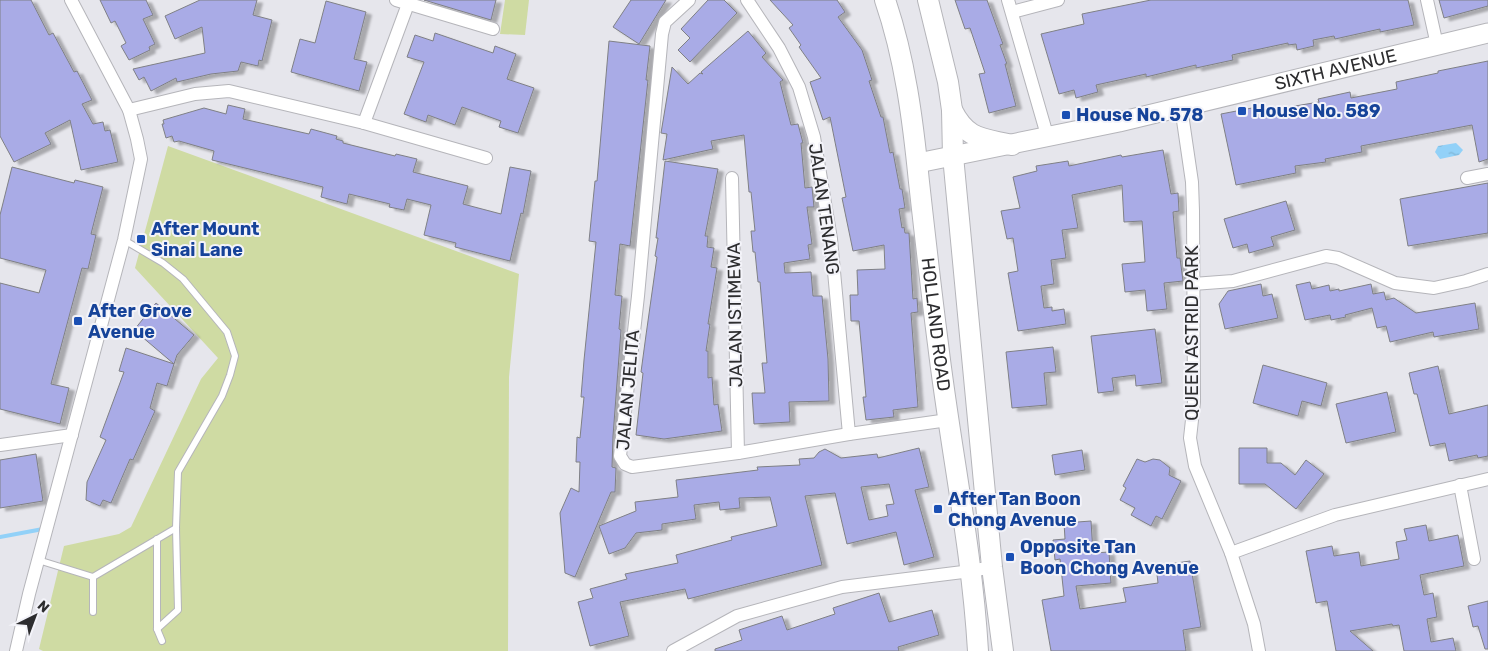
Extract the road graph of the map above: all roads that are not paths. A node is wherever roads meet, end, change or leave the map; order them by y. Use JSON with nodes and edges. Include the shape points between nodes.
{"nodes":[{"id":1,"x":71,"y":0,"type":"edge"},
{"id":2,"x":689,"y":0,"type":"edge"},
{"id":3,"x":747,"y":0,"type":"edge"},
{"id":4,"x":885,"y":0,"type":"edge"},
{"id":5,"x":928,"y":0,"type":"edge"},
{"id":6,"x":1058,"y":0,"type":"edge"},
{"id":7,"x":1427,"y":0,"type":"edge"},
{"id":8,"x":402,"y":2,"type":"edge"},
{"id":9,"x":1010,"y":6,"type":"edge"},
{"id":10,"x":493,"y":29,"type":"dead end"},
{"id":11,"x":1488,"y":32,"type":"edge"},
{"id":12,"x":1437,"y":45,"type":"junction"},
{"id":13,"x":1181,"y":107,"type":"junction"},
{"id":14,"x":129,"y":110,"type":"junction"},
{"id":15,"x":952,"y":110,"type":"junction"},
{"id":16,"x":364,"y":123,"type":"junction"},
{"id":17,"x":1047,"y":136,"type":"junction"},
{"id":18,"x":1012,"y":145,"type":"junction"},
{"id":19,"x":953,"y":156,"type":"junction"},
{"id":20,"x":486,"y":158,"type":"dead end"},
{"id":21,"x":918,"y":163,"type":"junction"},
{"id":22,"x":1488,"y":174,"type":"edge"},
{"id":23,"x":732,"y":178,"type":"dead end"},
{"id":24,"x":1467,"y":178,"type":"dead end"},
{"id":25,"x":124,"y":240,"type":"junction"},
{"id":26,"x":1488,"y":274,"type":"edge"},
{"id":27,"x":1193,"y":284,"type":"junction"},
{"id":28,"x":948,"y":420,"type":"junction"},
{"id":29,"x":849,"y":434,"type":"junction"},
{"id":30,"x":72,"y":435,"type":"junction"},
{"id":31,"x":0,"y":445,"type":"edge"},
{"id":32,"x":738,"y":453,"type":"junction"},
{"id":33,"x":1488,"y":479,"type":"edge"},
{"id":34,"x":1460,"y":485,"type":"junction"},
{"id":35,"x":176,"y":528,"type":"junction"},
{"id":36,"x":157,"y":539,"type":"junction"},
{"id":37,"x":1231,"y":553,"type":"junction"},
{"id":38,"x":1474,"y":559,"type":"dead end"},
{"id":39,"x":38,"y":560,"type":"junction"},
{"id":40,"x":992,"y":567,"type":"junction"},
{"id":41,"x":971,"y":571,"type":"junction"},
{"id":42,"x":93,"y":577,"type":"junction"},
{"id":43,"x":93,"y":612,"type":"dead end"},
{"id":44,"x":157,"y":629,"type":"junction"},
{"id":45,"x":162,"y":641,"type":"dead end"},
{"id":46,"x":16,"y":651,"type":"edge"},
{"id":47,"x":673,"y":651,"type":"edge"},
{"id":48,"x":978,"y":651,"type":"edge"},
{"id":49,"x":1003,"y":651,"type":"edge"},
{"id":50,"x":1259,"y":651,"type":"edge"}],
"edges":[{"from":1,"to":14,"type":"street"},
{"from":2,"to":32,"type":"street","name":"JALAN JELITA","via":[[666,22],[662,34],[620,456],[624,464],[632,467]]},
{"from":3,"to":29,"type":"street","name":"JALAN TENANG","via":[[779,48],[795,80],[814,136],[831,239]]},
{"from":4,"to":21,"type":"main road","name":"HOLLAND ROAD","via":[[906,83]]},
{"from":5,"to":15,"type":"main road","name":"HOLLAND ROAD"},
{"from":6,"to":9,"type":"street"},
{"from":7,"to":12,"type":"street"},
{"from":8,"to":10,"type":"street"},
{"from":8,"to":16,"type":"street"},
{"from":9,"to":17,"type":"street"},
{"from":11,"to":12,"type":"main road","name":"SIXTH AVENUE"},
{"from":12,"to":13,"type":"main road","name":"SIXTH AVENUE"},
{"from":13,"to":17,"type":"main road","name":"SIXTH AVENUE"},
{"from":13,"to":27,"type":"street","name":"QUEEN ASTRID PARK","via":[[1192,182]]},
{"from":14,"to":16,"type":"street","via":[[195,94],[229,91]]},
{"from":14,"to":25,"type":"street","via":[[141,159]]},
{"from":15,"to":18,"type":"main road","via":[[959,123],[971,134]]},
{"from":15,"to":19,"type":"main road","name":"HOLLAND ROAD"},
{"from":16,"to":20,"type":"street"},
{"from":17,"to":18,"type":"main road","name":"SIXTH AVENUE"},
{"from":18,"to":19,"type":"main road","name":"SIXTH AVENUE"},
{"from":19,"to":21,"type":"main road","name":"SIXTH AVENUE"},
{"from":19,"to":40,"type":"main road","name":"HOLLAND ROAD"},
{"from":21,"to":28,"type":"main road","name":"HOLLAND ROAD"},
{"from":22,"to":24,"type":"street"},
{"from":23,"to":32,"type":"street","name":"JALAN ISTIMEWA"},
{"from":25,"to":30,"type":"street"},
{"from":25,"to":35,"type":"lane","via":[[183,279],[227,332],[235,356],[222,396],[178,472]]},
{"from":26,"to":27,"type":"street","via":[[1434,288],[1395,283],[1338,258],[1326,256],[1233,281]]},
{"from":27,"to":37,"type":"street","name":"QUEEN ASTRID PARK","via":[[1194,402],[1190,438],[1195,466]]},
{"from":28,"to":29,"type":"street","name":"JALAN JELITA"},
{"from":28,"to":41,"type":"main road","name":"HOLLAND ROAD"},
{"from":29,"to":32,"type":"street","name":"JALAN JELITA"},
{"from":30,"to":31,"type":"street"},
{"from":30,"to":39,"type":"street"},
{"from":33,"to":34,"type":"street"},
{"from":34,"to":37,"type":"street","via":[[1335,515]]},
{"from":34,"to":38,"type":"street"},
{"from":35,"to":36,"type":"lane"},
{"from":35,"to":44,"type":"lane","via":[[178,610]]},
{"from":36,"to":42,"type":"lane"},
{"from":36,"to":44,"type":"lane"},
{"from":37,"to":50,"type":"street","name":"QUEEN ASTRID PARK","via":[[1254,624]]},
{"from":39,"to":42,"type":"lane"},
{"from":39,"to":46,"type":"street"},
{"from":40,"to":41,"type":"street"},
{"from":40,"to":49,"type":"main road","name":"HOLLAND ROAD"},
{"from":41,"to":47,"type":"street","via":[[842,587],[737,616]]},
{"from":41,"to":48,"type":"main road","name":"HOLLAND ROAD"},
{"from":42,"to":43,"type":"lane"},
{"from":44,"to":45,"type":"lane"}]}
